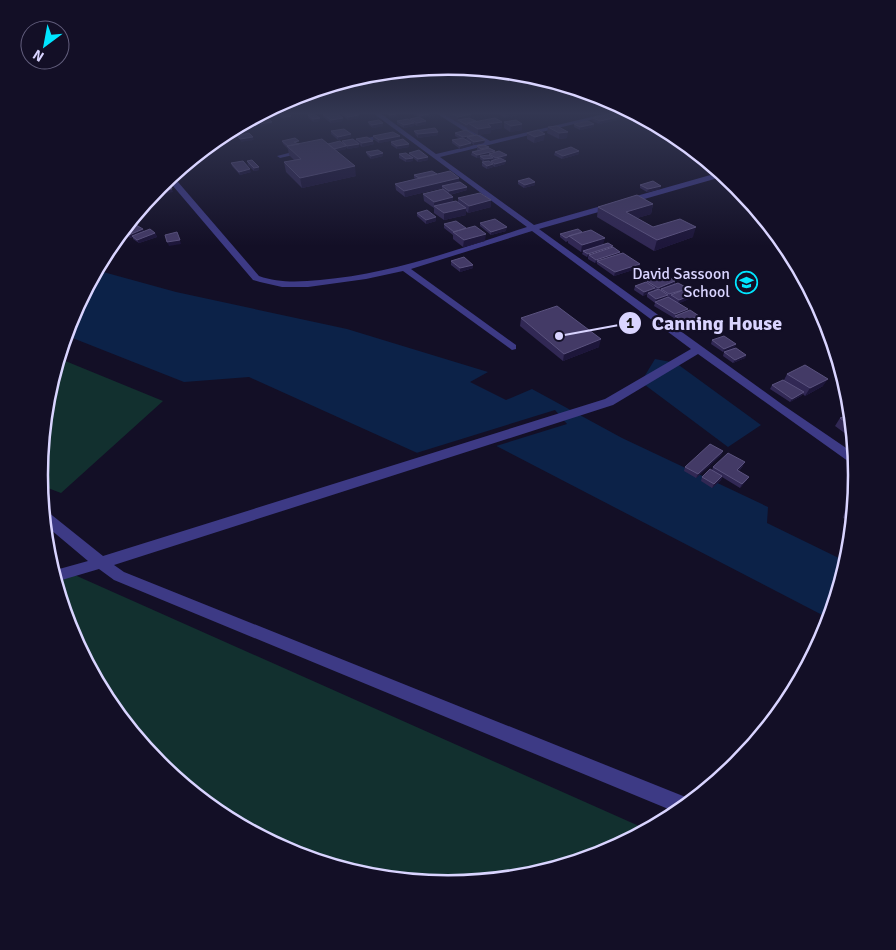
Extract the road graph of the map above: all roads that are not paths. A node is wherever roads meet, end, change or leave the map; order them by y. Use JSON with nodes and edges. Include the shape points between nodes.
{"nodes":[{"id":1,"x":438,"y":157,"type":"edge"},
{"id":2,"x":715,"y":176,"type":"edge"},
{"id":3,"x":174,"y":184,"type":"edge"},
{"id":4,"x":532,"y":229,"type":"junction"},
{"id":5,"x":406,"y":269,"type":"junction"},
{"id":6,"x":512,"y":347,"type":"dead end"},
{"id":7,"x":699,"y":349,"type":"junction"},
{"id":8,"x":848,"y":455,"type":"edge"},
{"id":9,"x":50,"y":522,"type":"edge"},
{"id":10,"x":101,"y":563,"type":"junction"},
{"id":11,"x":60,"y":575,"type":"edge"},
{"id":12,"x":677,"y":803,"type":"edge"}],
"edges":[{"from":1,"to":4,"type":"street"},
{"from":2,"to":4,"type":"street"},
{"from":3,"to":5,"type":"street","via":[[256,278],[267,283],[330,282]]},
{"from":4,"to":5,"type":"street"},
{"from":4,"to":7,"type":"street"},
{"from":5,"to":6,"type":"street"},
{"from":7,"to":8,"type":"street"},
{"from":7,"to":10,"type":"street","via":[[661,368],[609,402]]},
{"from":9,"to":10,"type":"street"},
{"from":10,"to":11,"type":"street"},
{"from":10,"to":12,"type":"street","via":[[119,576]]}]}
